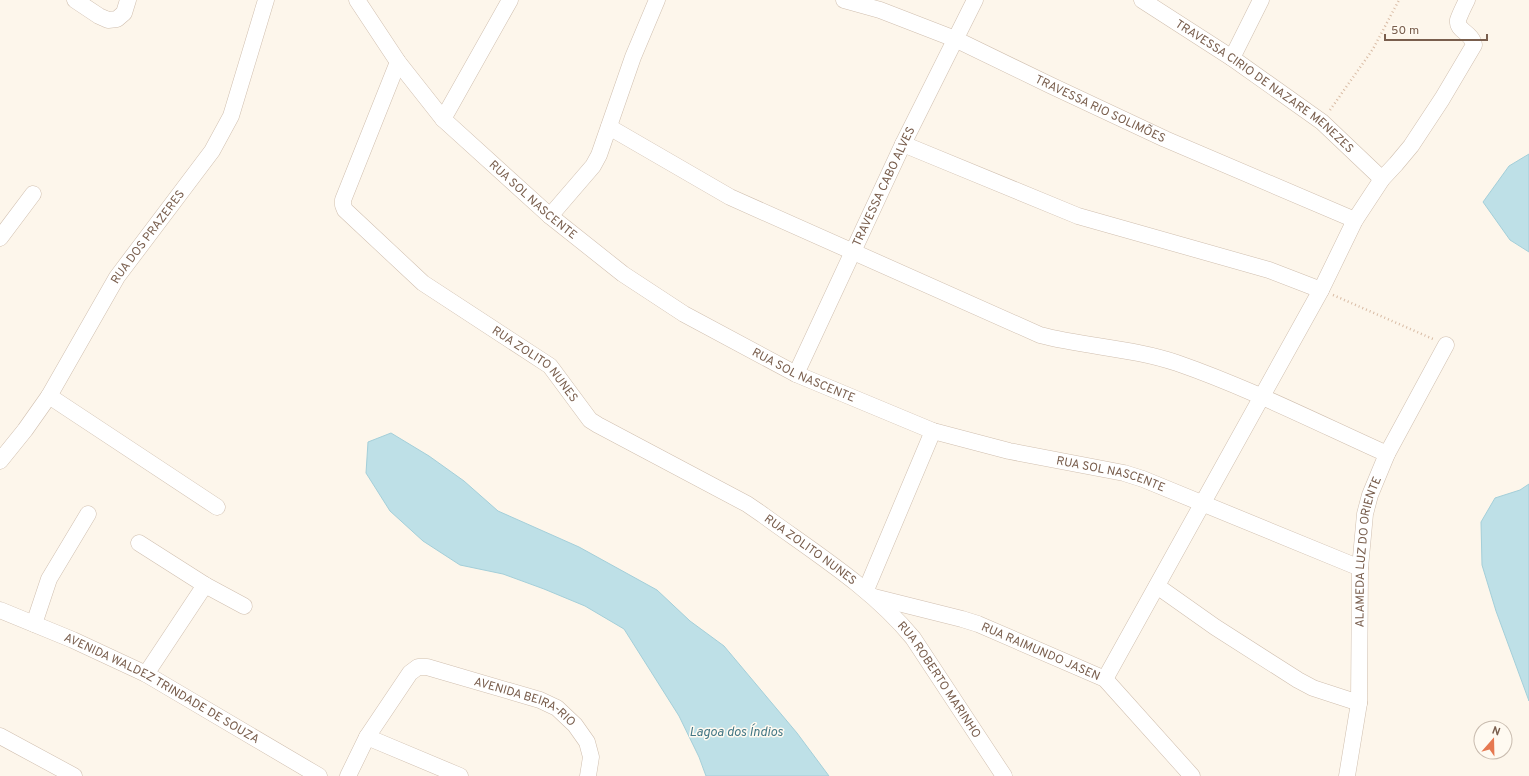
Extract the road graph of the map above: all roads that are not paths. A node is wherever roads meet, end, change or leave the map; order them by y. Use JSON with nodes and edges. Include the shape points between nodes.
{"nodes":[{"id":1,"x":75,"y":0,"type":"edge"},
{"id":2,"x":128,"y":0,"type":"edge"},
{"id":3,"x":266,"y":0,"type":"edge"},
{"id":4,"x":357,"y":0,"type":"edge"},
{"id":5,"x":510,"y":0,"type":"edge"},
{"id":6,"x":657,"y":0,"type":"edge"},
{"id":7,"x":844,"y":0,"type":"edge"},
{"id":8,"x":975,"y":0,"type":"edge"},
{"id":9,"x":1142,"y":0,"type":"edge"},
{"id":10,"x":1261,"y":0,"type":"edge"},
{"id":11,"x":1467,"y":0,"type":"edge"},
{"id":12,"x":955,"y":39,"type":"junction"},
{"id":13,"x":1232,"y":58,"type":"junction"},
{"id":14,"x":398,"y":62,"type":"junction"},
{"id":15,"x":443,"y":119,"type":"junction"},
{"id":16,"x":609,"y":128,"type":"junction"},
{"id":17,"x":903,"y":144,"type":"junction"},
{"id":18,"x":1382,"y":178,"type":"junction"},
{"id":19,"x":33,"y":194,"type":"dead end"},
{"id":20,"x":550,"y":216,"type":"junction"},
{"id":21,"x":1355,"y":220,"type":"junction"},
{"id":22,"x":0,"y":238,"type":"edge"},
{"id":23,"x":852,"y":252,"type":"junction"},
{"id":24,"x":1321,"y":290,"type":"junction"},
{"id":25,"x":1446,"y":345,"type":"road end"},
{"id":26,"x":796,"y":374,"type":"junction"},
{"id":27,"x":48,"y":396,"type":"junction"},
{"id":28,"x":1262,"y":396,"type":"junction"},
{"id":29,"x":933,"y":431,"type":"junction"},
{"id":30,"x":3,"y":452,"type":"edge"},
{"id":31,"x":1387,"y":454,"type":"junction"},
{"id":32,"x":1203,"y":502,"type":"junction"},
{"id":33,"x":217,"y":507,"type":"dead end"},
{"id":34,"x":88,"y":514,"type":"dead end"},
{"id":35,"x":139,"y":543,"type":"dead end"},
{"id":36,"x":1360,"y":568,"type":"junction"},
{"id":37,"x":206,"y":585,"type":"junction"},
{"id":38,"x":1157,"y":586,"type":"junction"},
{"id":39,"x":870,"y":594,"type":"junction"},
{"id":40,"x":244,"y":606,"type":"dead end"},
{"id":41,"x":0,"y":610,"type":"edge"},
{"id":42,"x":34,"y":624,"type":"junction"},
{"id":43,"x":146,"y":674,"type":"junction"},
{"id":44,"x":1105,"y":679,"type":"junction"},
{"id":45,"x":1359,"y":703,"type":"junction"},
{"id":46,"x":0,"y":736,"type":"edge"},
{"id":47,"x":367,"y":737,"type":"junction"},
{"id":48,"x":74,"y":776,"type":"edge"},
{"id":49,"x":319,"y":776,"type":"edge"},
{"id":50,"x":348,"y":776,"type":"edge"},
{"id":51,"x":460,"y":776,"type":"edge"},
{"id":52,"x":588,"y":776,"type":"edge"},
{"id":53,"x":1004,"y":776,"type":"edge"},
{"id":54,"x":1192,"y":776,"type":"edge"},
{"id":55,"x":1347,"y":776,"type":"edge"}],
"edges":[{"from":1,"to":2,"type":"street","via":[[108,20],[117,19],[124,13]]},
{"from":3,"to":27,"type":"street","name":"RUA DOS PRAZERES","via":[[230,116],[212,151],[117,277]]},
{"from":4,"to":14,"type":"street","name":"RUA SOL NASCENTE"},
{"from":5,"to":15,"type":"street"},
{"from":6,"to":16,"type":"street","via":[[633,57]]},
{"from":7,"to":12,"type":"street","name":"TRAVESSA RIO SOLIMÕES","via":[[880,10]]},
{"from":8,"to":12,"type":"street","name":"TRAVESSA CABO ALVES"},
{"from":9,"to":13,"type":"street","name":"TRAVESSA CIRIO DE NAZARE MENEZES"},
{"from":10,"to":13,"type":"street"},
{"from":11,"to":18,"type":"street","via":[[1458,24],[1473,40],[1474,46],[1410,146]]},
{"from":12,"to":17,"type":"street","name":"TRAVESSA CABO ALVES"},
{"from":12,"to":21,"type":"street","name":"TRAVESSA RIO SOLIMÕES","via":[[1165,139]]},
{"from":13,"to":18,"type":"street","name":"TRAVESSA CIRIO DE NAZARE MENEZES","via":[[1322,122]]},
{"from":14,"to":15,"type":"street","name":"RUA SOL NASCENTE"},
{"from":14,"to":39,"type":"street","name":"RUA ZOLITO NUNES","via":[[343,200],[345,210],[423,283],[550,366],[590,420],[747,504]]},
{"from":15,"to":20,"type":"street","name":"RUA SOL NASCENTE"},
{"from":16,"to":20,"type":"street","via":[[593,166]]},
{"from":16,"to":23,"type":"street","via":[[730,197]]},
{"from":17,"to":23,"type":"street","name":"TRAVESSA CABO ALVES"},
{"from":17,"to":24,"type":"street","via":[[1078,216],[1269,270]]},
{"from":18,"to":21,"type":"street"},
{"from":19,"to":22,"type":"street"},
{"from":20,"to":26,"type":"street","name":"RUA SOL NASCENTE","via":[[622,274],[684,314]]},
{"from":21,"to":24,"type":"street"},
{"from":23,"to":26,"type":"street","name":"TRAVESSA CABO ALVES"},
{"from":23,"to":28,"type":"street","via":[[1040,335],[1147,354],[1178,363]]},
{"from":24,"to":28,"type":"street"},
{"from":25,"to":31,"type":"street","name":"ALAMEDA LUZ DO ORIENTE"},
{"from":26,"to":29,"type":"street","name":"RUA SOL NASCENTE"},
{"from":27,"to":30,"type":"street","name":"RUA DOS PRAZERES"},
{"from":27,"to":33,"type":"street"},
{"from":28,"to":31,"type":"street"},
{"from":28,"to":32,"type":"street"},
{"from":29,"to":32,"type":"street","name":"RUA SOL NASCENTE","via":[[1009,451],[1124,473]]},
{"from":29,"to":39,"type":"street"},
{"from":31,"to":36,"type":"street","name":"ALAMEDA LUZ DO ORIENTE","via":[[1365,514]]},
{"from":32,"to":36,"type":"street","name":"RUA SOL NASCENTE"},
{"from":32,"to":38,"type":"street"},
{"from":34,"to":42,"type":"street","via":[[49,579]]},
{"from":35,"to":37,"type":"street"},
{"from":36,"to":45,"type":"street","name":"ALAMEDA LUZ DO ORIENTE"},
{"from":37,"to":40,"type":"street"},
{"from":37,"to":43,"type":"street"},
{"from":38,"to":44,"type":"street"},
{"from":38,"to":45,"type":"street","via":[[1298,680],[1313,688]]},
{"from":39,"to":44,"type":"street","name":"RUA RAIMUNDO JASEN","via":[[978,624]]},
{"from":39,"to":53,"type":"street","name":"RUA ROBERTO MARINHO","via":[[913,638]]},
{"from":41,"to":42,"type":"street","name":"AVENIDA WALDEZ TRINDADE DE SOUZA"},
{"from":42,"to":43,"type":"street","name":"AVENIDA WALDEZ TRINDADE DE SOUZA","via":[[104,653]]},
{"from":43,"to":49,"type":"street","name":"AVENIDA WALDEZ TRINDADE DE SOUZA"},
{"from":44,"to":54,"type":"street","name":"RUA RAIMUNDO JASEN"},
{"from":45,"to":55,"type":"street","name":"ALAMEDA LUZ DO ORIENTE"},
{"from":46,"to":48,"type":"street"},
{"from":47,"to":50,"type":"street"},
{"from":47,"to":51,"type":"street"},
{"from":47,"to":52,"type":"street","name":"AVENIDA BEIRA-RIO","via":[[410,673],[418,667],[427,667],[540,700],[557,708],[575,725],[587,742],[591,757]]}]}
